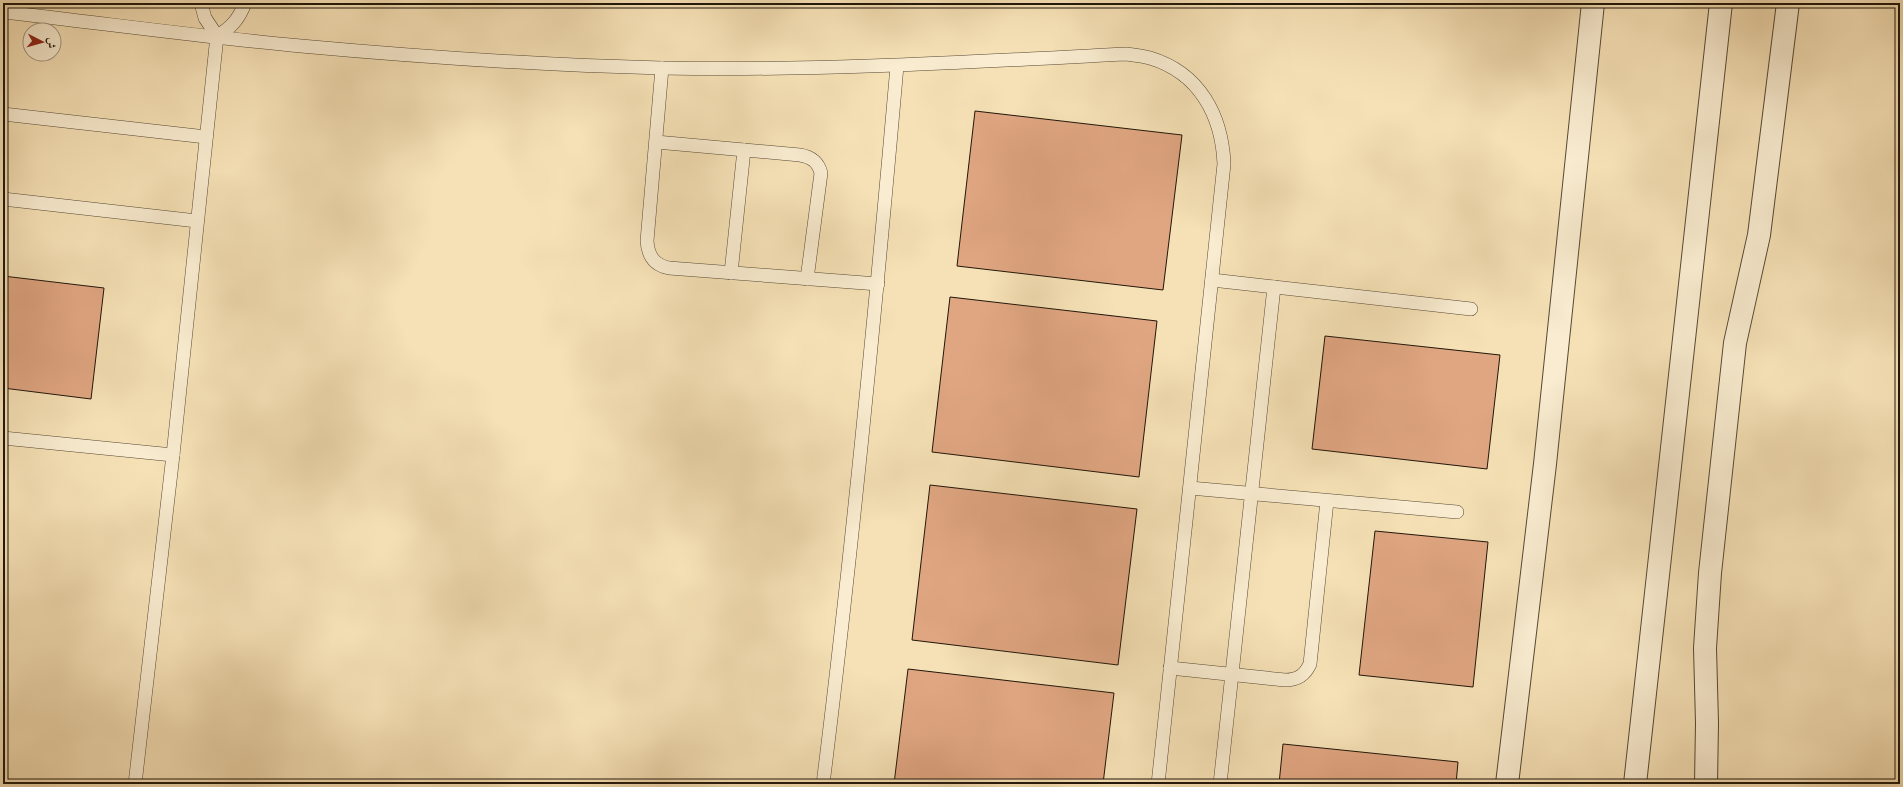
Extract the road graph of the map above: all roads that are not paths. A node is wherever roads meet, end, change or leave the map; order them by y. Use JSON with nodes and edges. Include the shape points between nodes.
{"nodes":[{"id":1,"x":201,"y":3,"type":"edge"},
{"id":2,"x":245,"y":3,"type":"edge"},
{"id":3,"x":1593,"y":3,"type":"edge"},
{"id":4,"x":1721,"y":3,"type":"edge"},
{"id":5,"x":1788,"y":3,"type":"edge"},
{"id":6,"x":3,"y":12,"type":"edge"},
{"id":7,"x":217,"y":36,"type":"junction"},
{"id":8,"x":898,"y":66,"type":"junction"},
{"id":9,"x":662,"y":68,"type":"junction"},
{"id":10,"x":3,"y":114,"type":"edge"},
{"id":11,"x":206,"y":138,"type":"junction"},
{"id":12,"x":656,"y":142,"type":"junction"},
{"id":13,"x":744,"y":150,"type":"junction"},
{"id":14,"x":3,"y":199,"type":"edge"},
{"id":15,"x":197,"y":221,"type":"junction"},
{"id":16,"x":731,"y":273,"type":"junction"},
{"id":17,"x":807,"y":279,"type":"junction"},
{"id":18,"x":1212,"y":280,"type":"junction"},
{"id":19,"x":878,"y":284,"type":"junction"},
{"id":20,"x":1274,"y":287,"type":"junction"},
{"id":21,"x":1471,"y":309,"type":"dead end"},
{"id":22,"x":3,"y":438,"type":"edge"},
{"id":23,"x":173,"y":455,"type":"junction"},
{"id":24,"x":1190,"y":488,"type":"junction"},
{"id":25,"x":1251,"y":494,"type":"junction"},
{"id":26,"x":1327,"y":501,"type":"junction"},
{"id":27,"x":1457,"y":512,"type":"dead end"},
{"id":28,"x":1170,"y":668,"type":"junction"},
{"id":29,"x":1232,"y":674,"type":"junction"},
{"id":30,"x":135,"y":784,"type":"edge"},
{"id":31,"x":823,"y":784,"type":"edge"},
{"id":32,"x":1158,"y":784,"type":"edge"},
{"id":33,"x":1220,"y":784,"type":"edge"},
{"id":34,"x":1507,"y":784,"type":"edge"},
{"id":35,"x":1635,"y":784,"type":"edge"},
{"id":36,"x":1706,"y":784,"type":"edge"}],
"edges":[{"from":1,"to":7,"type":"lane","via":[[205,18]]},
{"from":2,"to":7,"type":"lane","via":[[235,22]]},
{"from":3,"to":34,"type":"street","via":[[1545,464]]},
{"from":4,"to":35,"type":"street"},
{"from":5,"to":36,"type":"street","via":[[1761,220],[1735,343],[1711,566],[1705,648]]},
{"from":6,"to":7,"type":"lane"},
{"from":7,"to":9,"type":"lane","via":[[416,56]]},
{"from":7,"to":11,"type":"lane"},
{"from":8,"to":9,"type":"lane"},
{"from":8,"to":18,"type":"lane","via":[[1126,54],[1150,58],[1184,75],[1210,104],[1223,143],[1224,164]]},
{"from":8,"to":19,"type":"lane"},
{"from":9,"to":12,"type":"lane"},
{"from":10,"to":11,"type":"lane"},
{"from":11,"to":15,"type":"lane"},
{"from":12,"to":13,"type":"lane"},
{"from":12,"to":16,"type":"lane","via":[[647,241],[650,256],[654,262],[669,268]]},
{"from":13,"to":16,"type":"lane"},
{"from":13,"to":17,"type":"lane","via":[[808,156],[819,166],[821,173]]},
{"from":14,"to":15,"type":"lane"},
{"from":15,"to":23,"type":"lane"},
{"from":16,"to":17,"type":"lane"},
{"from":17,"to":19,"type":"lane"},
{"from":18,"to":20,"type":"lane"},
{"from":18,"to":24,"type":"lane"},
{"from":19,"to":31,"type":"lane"},
{"from":20,"to":21,"type":"lane"},
{"from":20,"to":25,"type":"lane"},
{"from":22,"to":23,"type":"lane"},
{"from":23,"to":30,"type":"lane"},
{"from":24,"to":25,"type":"lane"},
{"from":24,"to":28,"type":"lane"},
{"from":25,"to":26,"type":"lane"},
{"from":25,"to":29,"type":"lane"},
{"from":26,"to":27,"type":"lane"},
{"from":26,"to":29,"type":"lane","via":[[1308,670],[1298,679],[1292,680]]},
{"from":28,"to":29,"type":"lane"},
{"from":28,"to":32,"type":"lane"},
{"from":29,"to":33,"type":"lane"}]}
